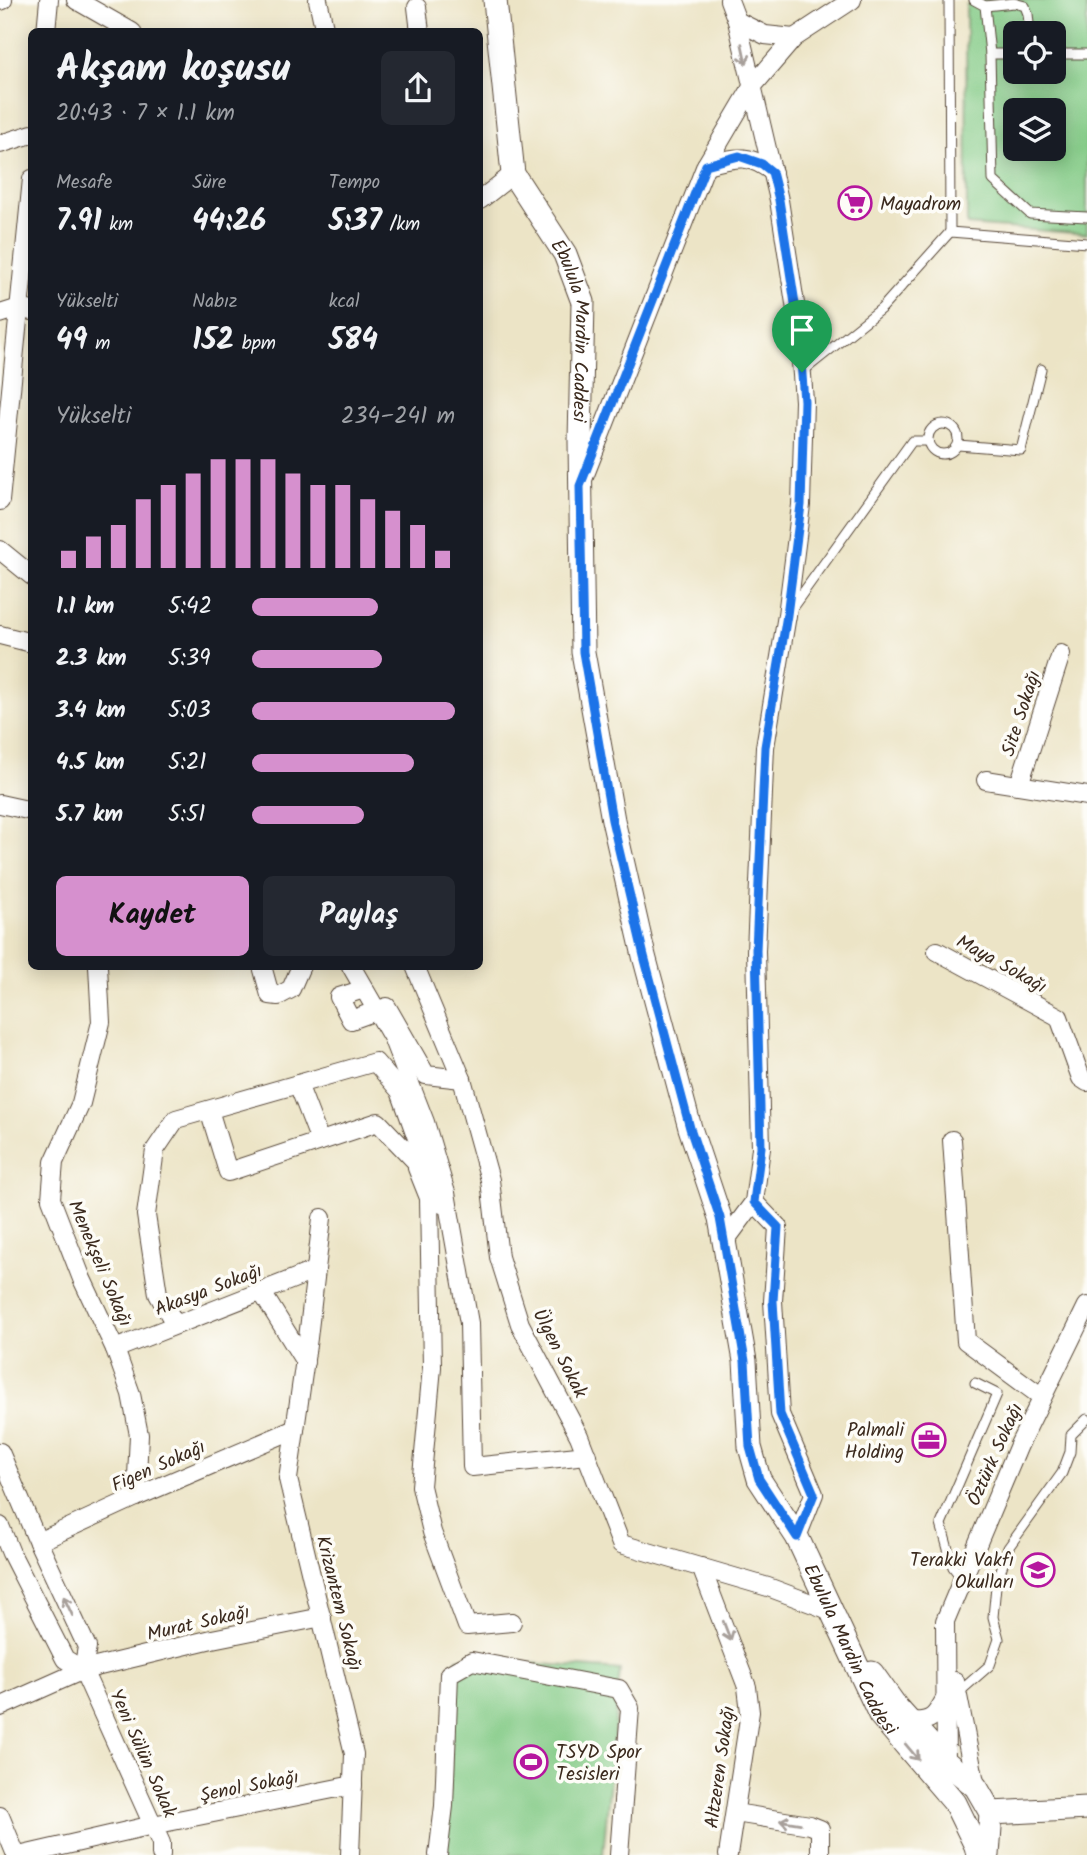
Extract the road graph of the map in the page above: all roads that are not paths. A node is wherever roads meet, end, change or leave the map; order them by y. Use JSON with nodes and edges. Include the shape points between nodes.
{"nodes":[{"id":1,"x":49,"y":0,"type":"edge"},
{"id":2,"x":76,"y":0,"type":"edge"},
{"id":3,"x":318,"y":0,"type":"edge"},
{"id":4,"x":495,"y":0,"type":"edge"},
{"id":5,"x":729,"y":0,"type":"edge"},
{"id":6,"x":852,"y":0,"type":"edge"},
{"id":7,"x":949,"y":0,"type":"edge"},
{"id":8,"x":974,"y":0,"type":"edge"},
{"id":9,"x":985,"y":6,"type":"junction"},
{"id":10,"x":417,"y":7,"type":"dead end"},
{"id":11,"x":737,"y":21,"type":"junction"},
{"id":12,"x":1029,"y":21,"type":"edge"},
{"id":13,"x":46,"y":28,"type":"edge"},
{"id":14,"x":125,"y":28,"type":"edge"},
{"id":15,"x":324,"y":28,"type":"edge"},
{"id":16,"x":420,"y":28,"type":"edge"},
{"id":17,"x":794,"y":38,"type":"junction"},
{"id":18,"x":989,"y":54,"type":"junction"},
{"id":19,"x":1003,"y":54,"type":"edge"},
{"id":20,"x":1066,"y":54,"type":"edge"},
{"id":21,"x":1087,"y":54,"type":"edge"},
{"id":22,"x":751,"y":87,"type":"junction"},
{"id":23,"x":28,"y":135,"type":"edge"},
{"id":24,"x":0,"y":144,"type":"edge"},
{"id":25,"x":706,"y":165,"type":"junction"},
{"id":26,"x":772,"y":172,"type":"junction"},
{"id":27,"x":513,"y":174,"type":"junction"},
{"id":28,"x":483,"y":198,"type":"edge"},
{"id":29,"x":1087,"y":217,"type":"edge"},
{"id":30,"x":950,"y":232,"type":"junction"},
{"id":31,"x":1087,"y":243,"type":"edge"},
{"id":32,"x":28,"y":246,"type":"edge"},
{"id":33,"x":25,"y":310,"type":"edge"},
{"id":34,"x":0,"y":314,"type":"edge"},
{"id":35,"x":1041,"y":369,"type":"dead end"},
{"id":36,"x":802,"y":372,"type":"junction"},
{"id":37,"x":928,"y":441,"type":"junction"},
{"id":38,"x":958,"y":445,"type":"junction"},
{"id":39,"x":2,"y":465,"type":"edge"},
{"id":40,"x":580,"y":486,"type":"junction"},
{"id":41,"x":0,"y":501,"type":"edge"},
{"id":42,"x":0,"y":550,"type":"edge"},
{"id":43,"x":28,"y":573,"type":"edge"},
{"id":44,"x":787,"y":615,"type":"junction"},
{"id":45,"x":0,"y":635,"type":"edge"},
{"id":46,"x":28,"y":642,"type":"edge"},
{"id":47,"x":1061,"y":654,"type":"dead end"},
{"id":48,"x":986,"y":780,"type":"dead end"},
{"id":49,"x":1019,"y":785,"type":"junction"},
{"id":50,"x":1087,"y":796,"type":"edge"},
{"id":51,"x":0,"y":804,"type":"edge"},
{"id":52,"x":28,"y":810,"type":"edge"},
{"id":53,"x":937,"y":950,"type":"dead end"},
{"id":54,"x":98,"y":970,"type":"edge"},
{"id":55,"x":263,"y":970,"type":"edge"},
{"id":56,"x":299,"y":970,"type":"edge"},
{"id":57,"x":353,"y":970,"type":"edge"},
{"id":58,"x":417,"y":970,"type":"edge"},
{"id":59,"x":364,"y":989,"type":"junction"},
{"id":60,"x":377,"y":1011,"type":"junction"},
{"id":61,"x":462,"y":1079,"type":"junction"},
{"id":62,"x":1087,"y":1082,"type":"edge"},
{"id":63,"x":299,"y":1084,"type":"junction"},
{"id":64,"x":209,"y":1110,"type":"junction"},
{"id":65,"x":952,"y":1140,"type":"dead end"},
{"id":66,"x":320,"y":1141,"type":"junction"},
{"id":67,"x":413,"y":1158,"type":"junction"},
{"id":68,"x":430,"y":1176,"type":"junction"},
{"id":69,"x":446,"y":1193,"type":"junction"},
{"id":70,"x":754,"y":1202,"type":"junction"},
{"id":71,"x":322,"y":1218,"type":"dead end"},
{"id":72,"x":428,"y":1236,"type":"junction"},
{"id":73,"x":725,"y":1241,"type":"junction"},
{"id":74,"x":316,"y":1270,"type":"junction"},
{"id":75,"x":261,"y":1291,"type":"junction"},
{"id":76,"x":1087,"y":1306,"type":"edge"},
{"id":77,"x":175,"y":1324,"type":"junction"},
{"id":78,"x":115,"y":1349,"type":"junction"},
{"id":79,"x":305,"y":1362,"type":"junction"},
{"id":80,"x":975,"y":1383,"type":"dead end"},
{"id":81,"x":1042,"y":1397,"type":"junction"},
{"id":82,"x":1087,"y":1419,"type":"edge"},
{"id":83,"x":295,"y":1429,"type":"junction"},
{"id":84,"x":0,"y":1452,"type":"edge"},
{"id":85,"x":587,"y":1455,"type":"junction"},
{"id":86,"x":136,"y":1497,"type":"junction"},
{"id":87,"x":0,"y":1526,"type":"edge"},
{"id":88,"x":797,"y":1537,"type":"junction"},
{"id":89,"x":38,"y":1542,"type":"junction"},
{"id":90,"x":5,"y":1556,"type":"edge"},
{"id":91,"x":701,"y":1567,"type":"junction"},
{"id":92,"x":962,"y":1580,"type":"junction"},
{"id":93,"x":322,"y":1617,"type":"junction"},
{"id":94,"x":837,"y":1621,"type":"junction"},
{"id":95,"x":512,"y":1622,"type":"dead end"},
{"id":96,"x":83,"y":1670,"type":"junction"},
{"id":97,"x":951,"y":1696,"type":"junction"},
{"id":98,"x":0,"y":1707,"type":"edge"},
{"id":99,"x":909,"y":1721,"type":"junction"},
{"id":100,"x":946,"y":1762,"type":"junction"},
{"id":101,"x":353,"y":1785,"type":"junction"},
{"id":102,"x":976,"y":1787,"type":"junction"},
{"id":103,"x":949,"y":1796,"type":"junction"},
{"id":104,"x":1087,"y":1808,"type":"edge"},
{"id":105,"x":735,"y":1813,"type":"junction"},
{"id":106,"x":991,"y":1813,"type":"junction"},
{"id":107,"x":0,"y":1816,"type":"edge"},
{"id":108,"x":153,"y":1825,"type":"junction"},
{"id":109,"x":16,"y":1855,"type":"edge"},
{"id":110,"x":23,"y":1855,"type":"edge"},
{"id":111,"x":161,"y":1855,"type":"edge"},
{"id":112,"x":350,"y":1855,"type":"edge"},
{"id":113,"x":438,"y":1855,"type":"edge"},
{"id":114,"x":619,"y":1855,"type":"edge"},
{"id":115,"x":728,"y":1855,"type":"edge"},
{"id":116,"x":820,"y":1855,"type":"edge"},
{"id":117,"x":978,"y":1855,"type":"edge"},
{"id":118,"x":988,"y":1855,"type":"edge"}],
"edges":[{"from":1,"to":13,"type":"street"},
{"from":2,"to":14,"type":"street"},
{"from":3,"to":15,"type":"street"},
{"from":4,"to":27,"type":"street","name":"Ebulula Mardin Caddesi"},
{"from":5,"to":11,"type":"street"},
{"from":6,"to":17,"type":"street"},
{"from":7,"to":30,"type":"lane"},
{"from":8,"to":9,"type":"lane"},
{"from":9,"to":12,"type":"lane","via":[[1025,6]]},
{"from":9,"to":18,"type":"lane"},
{"from":10,"to":16,"type":"street"},
{"from":11,"to":17,"type":"street","via":[[765,35]]},
{"from":11,"to":22,"type":"street","one_way":true},
{"from":17,"to":22,"type":"street"},
{"from":18,"to":19,"type":"lane"},
{"from":18,"to":29,"type":"lane","via":[[993,180],[1030,214]]},
{"from":20,"to":21,"type":"lane"},
{"from":22,"to":25,"type":"street"},
{"from":22,"to":26,"type":"street"},
{"from":23,"to":24,"type":"street"},
{"from":25,"to":26,"type":"street","via":[[739,156]]},
{"from":25,"to":40,"type":"street"},
{"from":26,"to":36,"type":"street"},
{"from":27,"to":28,"type":"street"},
{"from":27,"to":40,"type":"street","name":"Ebulula Mardin Caddesi","via":[[565,254],[583,302]]},
{"from":30,"to":31,"type":"lane"},
{"from":30,"to":36,"type":"lane","via":[[882,308]]},
{"from":32,"to":33,"type":"street"},
{"from":33,"to":34,"type":"street"},
{"from":33,"to":39,"type":"street"},
{"from":35,"to":38,"type":"lane","via":[[1021,450]]},
{"from":36,"to":44,"type":"street","via":[[801,505]]},
{"from":37,"to":38,"type":"lane","via":[[937,453],[953,451]]},
{"from":37,"to":38,"type":"lane","via":[[931,430],[940,424],[951,426],[958,434]]},
{"from":37,"to":44,"type":"lane","via":[[912,441]]},
{"from":39,"to":41,"type":"street"},
{"from":40,"to":73,"type":"street","name":"Ebulula Mardin Caddesi","via":[[583,652],[612,820],[690,1128]]},
{"from":42,"to":43,"type":"street"},
{"from":44,"to":70,"type":"street","via":[[765,747],[756,950],[761,1147]]},
{"from":45,"to":46,"type":"street"},
{"from":47,"to":49,"type":"street","name":"Site Sokağı"},
{"from":48,"to":49,"type":"street"},
{"from":49,"to":50,"type":"street"},
{"from":51,"to":52,"type":"street"},
{"from":53,"to":62,"type":"street","name":"Maya Sokağı","via":[[1059,1017],[1081,1078]]},
{"from":54,"to":78,"type":"street","name":"Menekşeli Sokağı","via":[[101,1022],[81,1103],[54,1162],[51,1199]]},
{"from":55,"to":56,"type":"street","via":[[270,995],[278,996],[291,989]]},
{"from":57,"to":59,"type":"street"},
{"from":58,"to":61,"type":"street","name":"Ülgen Sokak"},
{"from":59,"to":60,"type":"street"},
{"from":59,"to":60,"type":"street","via":[[339,997],[351,1020]]},
{"from":60,"to":61,"type":"street","via":[[387,1007],[426,1075]]},
{"from":60,"to":69,"type":"street","via":[[425,1122]]},
{"from":61,"to":85,"type":"street","name":"Ülgen Sokak","via":[[490,1180],[499,1257],[520,1324]]},
{"from":63,"to":64,"type":"street"},
{"from":63,"to":66,"type":"street"},
{"from":63,"to":68,"type":"street","via":[[375,1062],[400,1091]]},
{"from":64,"to":66,"type":"street","via":[[228,1172]]},
{"from":64,"to":77,"type":"street","via":[[176,1119],[155,1150],[146,1216],[158,1294]]},
{"from":65,"to":81,"type":"street","via":[[965,1342]]},
{"from":66,"to":67,"type":"street","via":[[378,1122]]},
{"from":67,"to":68,"type":"street"},
{"from":67,"to":72,"type":"street","via":[[429,1198]]},
{"from":68,"to":69,"type":"street"},
{"from":69,"to":72,"type":"street"},
{"from":69,"to":85,"type":"street","via":[[469,1323],[472,1467]]},
{"from":70,"to":73,"type":"street"},
{"from":70,"to":88,"type":"street","via":[[778,1227],[773,1301],[780,1414],[814,1494]]},
{"from":71,"to":74,"type":"street","name":"Krizantem Sokağı"},
{"from":72,"to":95,"type":"street","via":[[432,1367],[421,1486],[432,1532],[467,1626]]},
{"from":73,"to":88,"type":"street","name":"Ebulula Mardin Caddesi","via":[[745,1361],[750,1447],[759,1479]]},
{"from":74,"to":75,"type":"street","name":"Akasya Sokağı"},
{"from":74,"to":79,"type":"street","name":"Krizantem Sokağı"},
{"from":75,"to":77,"type":"street","name":"Akasya Sokağı"},
{"from":75,"to":79,"type":"street"},
{"from":76,"to":81,"type":"street","name":"Öztürk Sokağı"},
{"from":77,"to":78,"type":"street","name":"Akasya Sokağı"},
{"from":78,"to":86,"type":"street","name":"Menekşeli Sokağı","via":[[139,1436]]},
{"from":79,"to":83,"type":"street","name":"Krizantem Sokağı"},
{"from":80,"to":92,"type":"lane","via":[[997,1394],[941,1524],[953,1567]]},
{"from":81,"to":92,"type":"street","name":"Öztürk Sokağı"},
{"from":82,"to":97,"type":"lane","via":[[1071,1435],[1062,1473],[1007,1548],[996,1586],[993,1618],[999,1639],[990,1665]]},
{"from":83,"to":86,"type":"street","name":"Figen Sokağı"},
{"from":83,"to":93,"type":"street","name":"Krizantem Sokağı","via":[[288,1479]]},
{"from":84,"to":89,"type":"street"},
{"from":85,"to":91,"type":"street","name":"Ülgen Sokak","via":[[621,1544]]},
{"from":86,"to":89,"type":"street","name":"Figen Sokağı"},
{"from":87,"to":90,"type":"street"},
{"from":88,"to":94,"type":"street","name":"Ebulula Mardin Caddesi"},
{"from":96,"to":89,"type":"street","one_way":true,"via":[[87,1647]]},
{"from":90,"to":96,"type":"street","via":[[65,1659]]},
{"from":91,"to":94,"type":"street","name":"Ülgen Sokak","via":[[768,1587]]},
{"from":91,"to":105,"type":"street","name":"Altzeren Sokağı","one_way":true,"via":[[747,1687],[750,1712]]},
{"from":92,"to":97,"type":"street","name":"Öztürk Sokağı","via":[[945,1621]]},
{"from":93,"to":96,"type":"street","name":"Murat Sokağı"},
{"from":93,"to":101,"type":"street","name":"Krizantem Sokağı","via":[[354,1754]]},
{"from":94,"to":99,"type":"street"},
{"from":94,"to":103,"type":"street","name":"Ebulula Mardin Caddesi","one_way":true,"via":[[880,1715]]},
{"from":96,"to":98,"type":"street","name":"Murat Sokağı"},
{"from":96,"to":108,"type":"street","name":"Yeni Sülün Sokak"},
{"from":97,"to":99,"type":"street","via":[[924,1723]]},
{"from":97,"to":100,"type":"street","name":"Öztürk Sokağı"},
{"from":97,"to":102,"type":"street","name":"Öztürk Sokağı"},
{"from":99,"to":100,"type":"street"},
{"from":100,"to":102,"type":"street"},
{"from":100,"to":103,"type":"street","name":"Öztürk Sokağı"},
{"from":101,"to":108,"type":"street","name":"Şenol Sokağı"},
{"from":101,"to":112,"type":"street","name":"Krizantem Sokağı"},
{"from":102,"to":106,"type":"street"},
{"from":103,"to":106,"type":"street"},
{"from":103,"to":117,"type":"street","name":"Ebulula Mardin Caddesi"},
{"from":104,"to":106,"type":"street"},
{"from":105,"to":115,"type":"street","name":"Altzeren Sokağı"},
{"from":116,"to":105,"type":"street","one_way":true,"via":[[820,1829]]},
{"from":106,"to":118,"type":"street"},
{"from":107,"to":109,"type":"street"},
{"from":108,"to":110,"type":"street","name":"Şenol Sokağı"},
{"from":108,"to":111,"type":"street","name":"Yeni Sülün Sokak"},
{"from":113,"to":114,"type":"street","via":[[449,1674],[472,1661],[619,1689],[630,1708]]}]}
